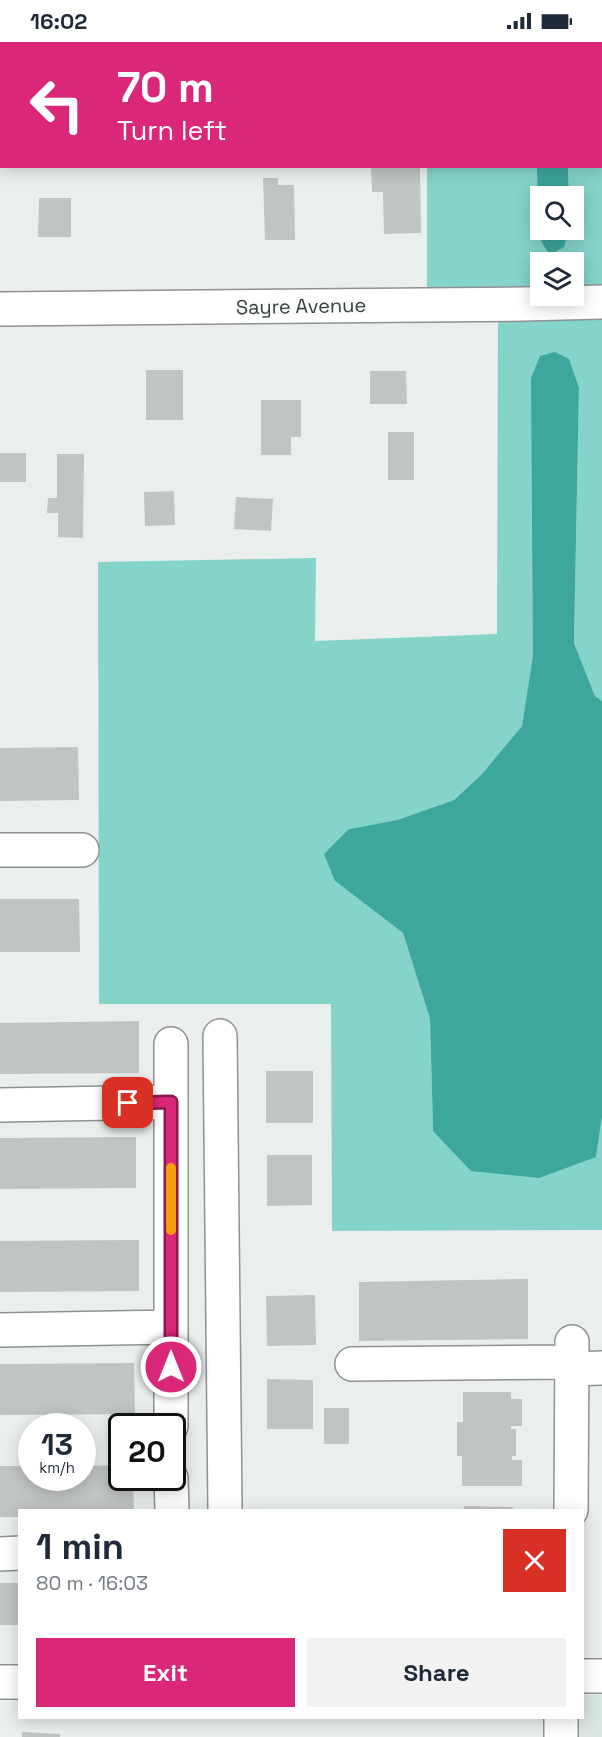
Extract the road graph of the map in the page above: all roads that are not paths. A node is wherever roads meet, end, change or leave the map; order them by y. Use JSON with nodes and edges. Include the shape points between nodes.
{"nodes":[{"id":1,"x":602,"y":302,"type":"edge"},
{"id":2,"x":0,"y":309,"type":"edge"},
{"id":3,"x":0,"y":850,"type":"edge"},
{"id":4,"x":82,"y":850,"type":"dead end"},
{"id":5,"x":220,"y":1036,"type":"dead end"},
{"id":6,"x":171,"y":1044,"type":"dead end"},
{"id":7,"x":171,"y":1102,"type":"junction"},
{"id":8,"x":0,"y":1105,"type":"edge"},
{"id":9,"x":171,"y":1327,"type":"junction"},
{"id":10,"x":0,"y":1330,"type":"edge"},
{"id":11,"x":579,"y":1360,"type":"edge"},
{"id":12,"x":352,"y":1365,"type":"dead end"},
{"id":13,"x":171,"y":1413,"type":"edge"},
{"id":14,"x":171,"y":1491,"type":"edge"},
{"id":15,"x":172,"y":1509,"type":"edge"},
{"id":16,"x":225,"y":1509,"type":"edge"},
{"id":17,"x":571,"y":1509,"type":"edge"},
{"id":18,"x":18,"y":1553,"type":"edge"},
{"id":19,"x":0,"y":1554,"type":"edge"},
{"id":20,"x":584,"y":1676,"type":"edge"},
{"id":21,"x":602,"y":1676,"type":"edge"},
{"id":22,"x":0,"y":1682,"type":"edge"},
{"id":23,"x":18,"y":1682,"type":"edge"},
{"id":24,"x":561,"y":1719,"type":"edge"},
{"id":25,"x":561,"y":1737,"type":"edge"}],
"edges":[{"from":1,"to":2,"type":"street","name":"Sayre Avenue"},
{"from":3,"to":4,"type":"street"},
{"from":5,"to":16,"type":"street"},
{"from":6,"to":7,"type":"street"},
{"from":7,"to":8,"type":"street"},
{"from":7,"to":9,"type":"street"},
{"from":9,"to":10,"type":"street"},
{"from":9,"to":13,"type":"street"},
{"from":11,"to":12,"type":"street"},
{"from":11,"to":17,"type":"street"},
{"from":14,"to":15,"type":"street"},
{"from":18,"to":19,"type":"street"},
{"from":20,"to":21,"type":"street"},
{"from":22,"to":23,"type":"street"},
{"from":24,"to":25,"type":"street"}]}
